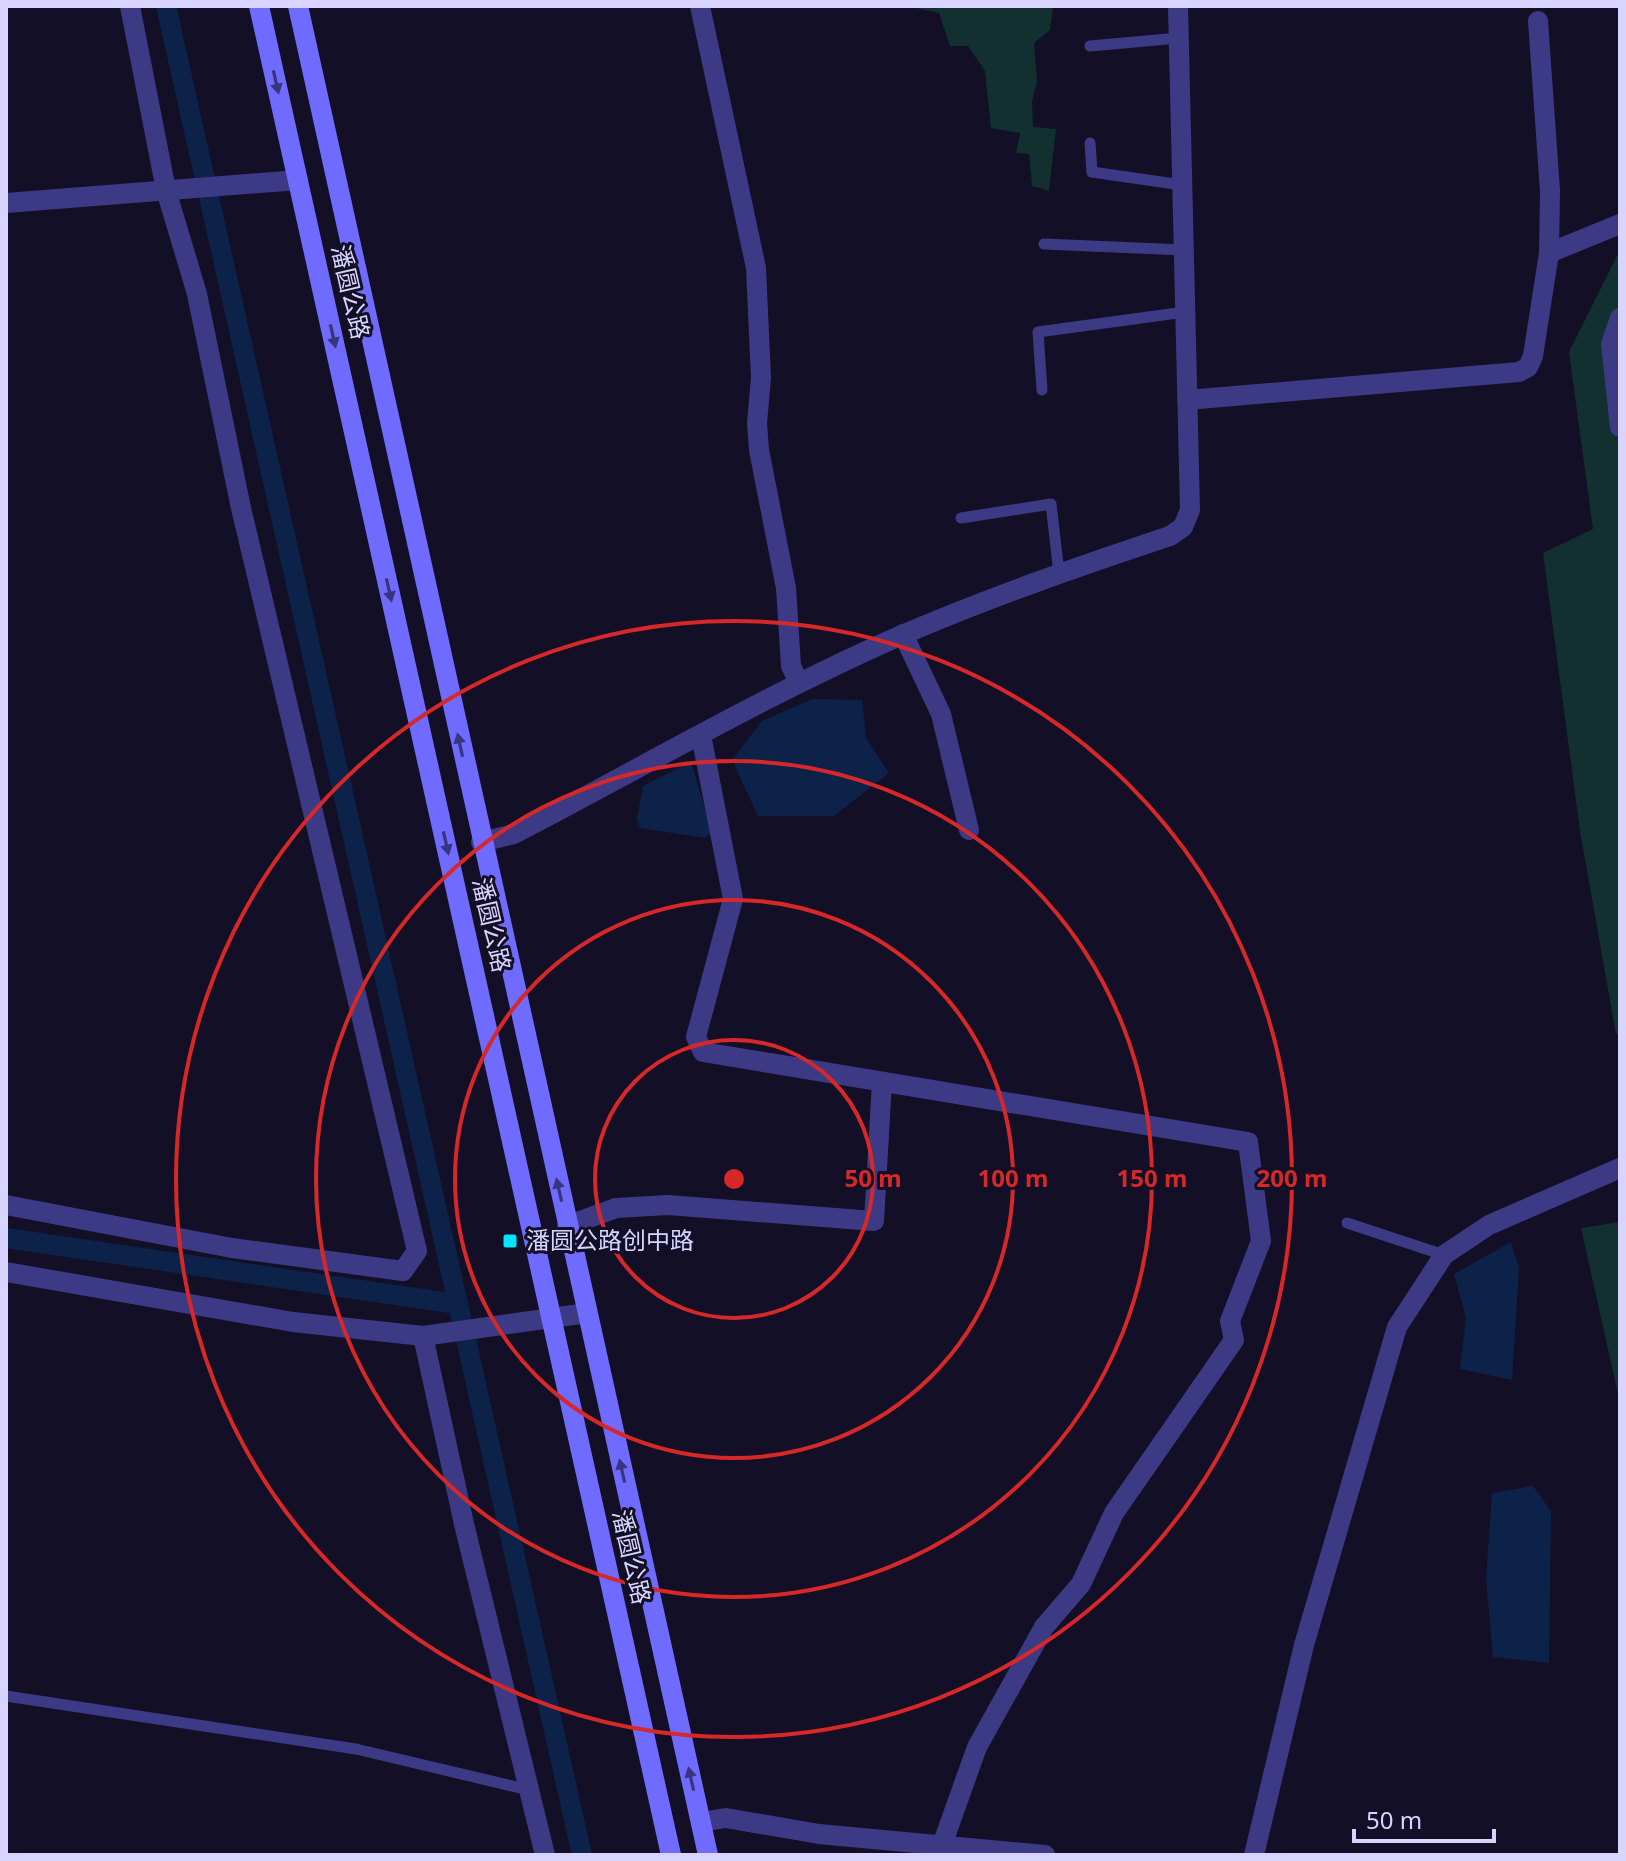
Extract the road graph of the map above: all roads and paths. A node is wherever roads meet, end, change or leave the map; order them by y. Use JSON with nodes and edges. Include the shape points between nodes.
{"nodes":[{"id":1,"x":130,"y":6,"type":"edge"},
{"id":2,"x":259,"y":6,"type":"edge"},
{"id":3,"x":298,"y":6,"type":"edge"},
{"id":4,"x":700,"y":6,"type":"edge"},
{"id":5,"x":1178,"y":6,"type":"edge"},
{"id":6,"x":1538,"y":21,"type":"dead end"},
{"id":7,"x":1179,"y":38,"type":"junction"},
{"id":8,"x":1090,"y":46,"type":"dead end"},
{"id":9,"x":1090,"y":143,"type":"dead end"},
{"id":10,"x":298,"y":180,"type":"junction"},
{"id":11,"x":1182,"y":185,"type":"junction"},
{"id":12,"x":170,"y":190,"type":"junction"},
{"id":13,"x":6,"y":203,"type":"edge"},
{"id":14,"x":1620,"y":224,"type":"edge"},
{"id":15,"x":1044,"y":244,"type":"dead end"},
{"id":16,"x":1184,"y":250,"type":"junction"},
{"id":17,"x":1549,"y":253,"type":"junction"},
{"id":18,"x":1185,"y":312,"type":"junction"},
{"id":19,"x":1620,"y":318,"type":"edge"},
{"id":20,"x":1042,"y":390,"type":"dead end"},
{"id":21,"x":1187,"y":400,"type":"junction"},
{"id":22,"x":1620,"y":427,"type":"edge"},
{"id":23,"x":961,"y":518,"type":"dead end"},
{"id":24,"x":1059,"y":573,"type":"junction"},
{"id":25,"x":903,"y":634,"type":"junction"},
{"id":26,"x":799,"y":683,"type":"junction"},
{"id":27,"x":701,"y":735,"type":"junction"},
{"id":28,"x":969,"y":830,"type":"dead end"},
{"id":29,"x":481,"y":842,"type":"junction"},
{"id":30,"x":882,"y":1082,"type":"junction"},
{"id":31,"x":1620,"y":1168,"type":"edge"},
{"id":32,"x":6,"y":1205,"type":"edge"},
{"id":33,"x":1347,"y":1223,"type":"dead end"},
{"id":34,"x":567,"y":1226,"type":"junction"},
{"id":35,"x":1444,"y":1255,"type":"junction"},
{"id":36,"x":6,"y":1272,"type":"edge"},
{"id":37,"x":587,"y":1313,"type":"junction"},
{"id":38,"x":552,"y":1320,"type":"junction"},
{"id":39,"x":423,"y":1336,"type":"junction"},
{"id":40,"x":6,"y":1696,"type":"edge"},
{"id":41,"x":529,"y":1790,"type":"junction"},
{"id":42,"x":701,"y":1822,"type":"junction"},
{"id":43,"x":941,"y":1848,"type":"junction"},
{"id":44,"x":545,"y":1855,"type":"edge"},
{"id":45,"x":671,"y":1855,"type":"edge"},
{"id":46,"x":708,"y":1855,"type":"edge"},
{"id":47,"x":1045,"y":1855,"type":"edge"},
{"id":48,"x":1254,"y":1855,"type":"edge"}],
"edges":[{"from":1,"to":12,"type":"street"},
{"from":2,"to":10,"type":"main road","name":"潘圆公路","one_way":true},
{"from":29,"to":3,"type":"main road","name":"潘圆公路","one_way":true},
{"from":4,"to":26,"type":"street","via":[[756,268],[759,450],[786,588],[791,666]]},
{"from":5,"to":7,"type":"street"},
{"from":6,"to":17,"type":"street"},
{"from":7,"to":8,"type":"lane"},
{"from":7,"to":11,"type":"street"},
{"from":9,"to":11,"type":"lane","via":[[1092,172]]},
{"from":10,"to":12,"type":"street"},
{"from":10,"to":38,"type":"main road","name":"潘圆公路","one_way":true},
{"from":11,"to":16,"type":"street"},
{"from":12,"to":13,"type":"street"},
{"from":12,"to":32,"type":"street","via":[[417,1251],[403,1271],[232,1248]]},
{"from":14,"to":17,"type":"street"},
{"from":15,"to":16,"type":"lane"},
{"from":16,"to":18,"type":"street"},
{"from":17,"to":21,"type":"street","via":[[1533,356],[1519,372]]},
{"from":18,"to":20,"type":"lane","via":[[1038,332]]},
{"from":18,"to":21,"type":"street"},
{"from":19,"to":22,"type":"street","via":[[1611,344]]},
{"from":21,"to":24,"type":"street","via":[[1190,510],[1183,527]]},
{"from":23,"to":24,"type":"lane","via":[[1051,504]]},
{"from":24,"to":25,"type":"street"},
{"from":25,"to":26,"type":"street"},
{"from":25,"to":28,"type":"street","via":[[941,714]]},
{"from":26,"to":27,"type":"street"},
{"from":27,"to":29,"type":"street","via":[[514,834]]},
{"from":27,"to":30,"type":"street","via":[[733,899],[696,1037],[703,1052]]},
{"from":34,"to":29,"type":"main road","name":"潘圆公路","one_way":true},
{"from":30,"to":34,"type":"street","via":[[874,1221],[668,1205],[616,1208]]},
{"from":30,"to":43,"type":"street","via":[[1248,1142],[1261,1241],[1230,1321],[1234,1340],[1114,1513],[1081,1584],[1044,1627],[977,1747]]},
{"from":31,"to":35,"type":"street","via":[[1489,1225]]},
{"from":33,"to":35,"type":"lane"},
{"from":34,"to":37,"type":"main road","name":"潘圆公路"},
{"from":35,"to":48,"type":"street","via":[[1397,1327],[1375,1394],[1304,1645]]},
{"from":36,"to":39,"type":"street","via":[[293,1322]]},
{"from":37,"to":38,"type":"street"},
{"from":42,"to":37,"type":"main road","name":"潘圆公路","one_way":true},
{"from":38,"to":39,"type":"street"},
{"from":38,"to":45,"type":"main road","name":"潘圆公路"},
{"from":39,"to":41,"type":"street"},
{"from":40,"to":41,"type":"lane","via":[[356,1749]]},
{"from":41,"to":44,"type":"street"},
{"from":42,"to":43,"type":"street","via":[[726,1818]]},
{"from":42,"to":46,"type":"main road","name":"潘圆公路"},
{"from":43,"to":47,"type":"street"}]}
